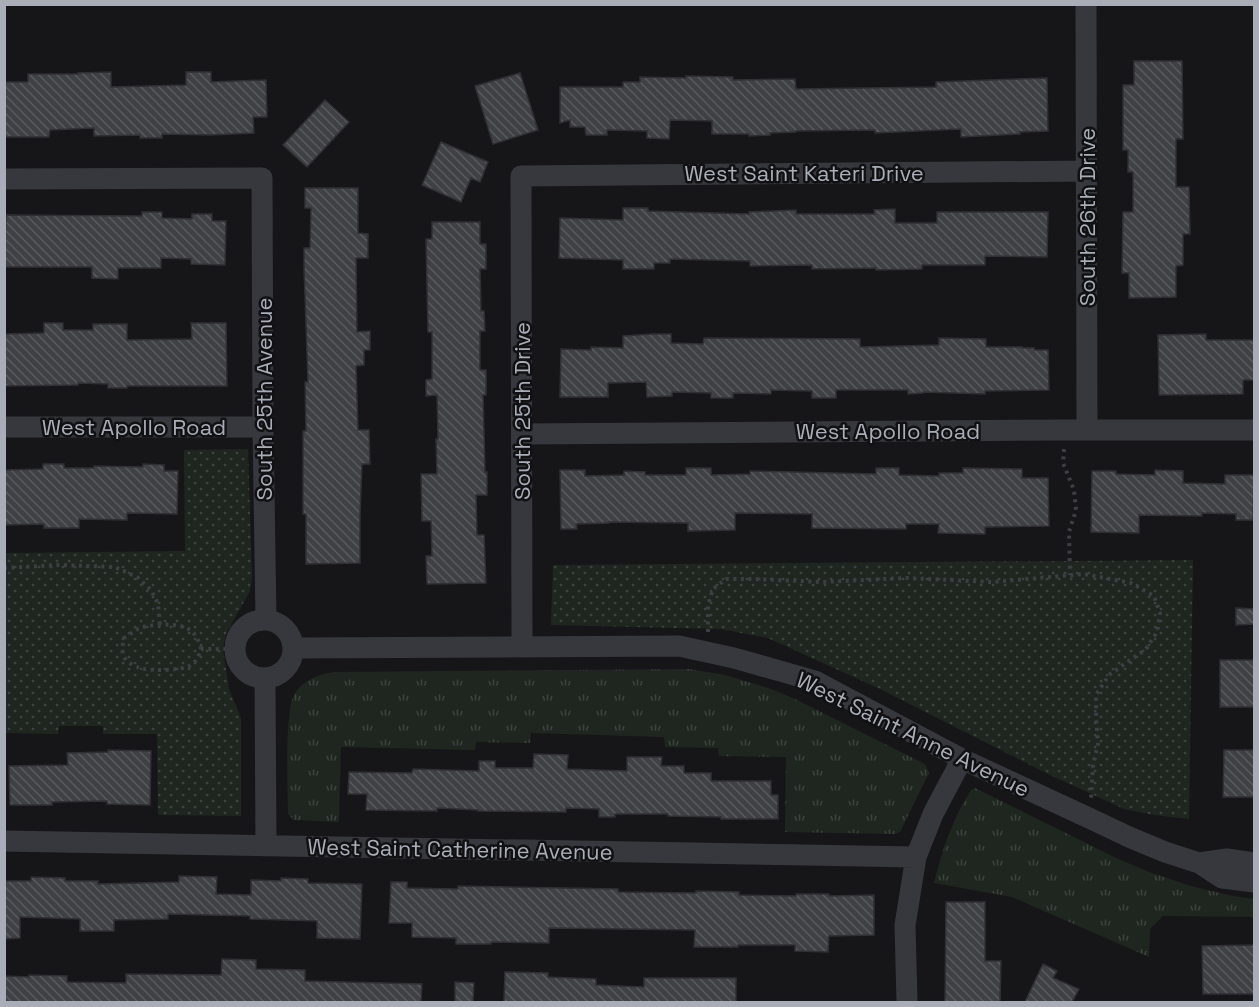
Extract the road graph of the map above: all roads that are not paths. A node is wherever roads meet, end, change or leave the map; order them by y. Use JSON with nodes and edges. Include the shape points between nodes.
{"nodes":[{"id":1,"x":1086,"y":4,"type":"edge"},
{"id":2,"x":1087,"y":171,"type":"junction"},
{"id":3,"x":521,"y":176,"type":"joint"},
{"id":4,"x":4,"y":179,"type":"edge"},
{"id":5,"x":4,"y":427,"type":"edge"},
{"id":6,"x":263,"y":427,"type":"junction"},
{"id":7,"x":1087,"y":430,"type":"junction"},
{"id":8,"x":1254,"y":430,"type":"edge"},
{"id":9,"x":522,"y":435,"type":"junction"},
{"id":10,"x":266,"y":619,"type":"junction"},
{"id":11,"x":522,"y":647,"type":"junction"},
{"id":12,"x":293,"y":648,"type":"junction"},
{"id":13,"x":265,"y":678,"type":"junction"},
{"id":14,"x":962,"y":759,"type":"junction"},
{"id":15,"x":4,"y":842,"type":"edge"},
{"id":16,"x":266,"y":846,"type":"junction"},
{"id":17,"x":916,"y":857,"type":"junction"},
{"id":18,"x":1199,"y":863,"type":"junction"},
{"id":19,"x":1254,"y":863,"type":"edge"},
{"id":20,"x":1254,"y":882,"type":"edge"},
{"id":21,"x":907,"y":1002,"type":"edge"}],
"edges":[{"from":1,"to":2,"type":"street","name":"South 26th Drive"},
{"from":2,"to":3,"type":"street","name":"West Saint Kateri Drive"},
{"from":2,"to":7,"type":"street","name":"South 26th Drive"},
{"from":3,"to":9,"type":"street","name":"South 25th Drive"},
{"from":4,"to":6,"type":"street","name":"South 25th Avenue","via":[[262,178]]},
{"from":5,"to":6,"type":"street","name":"West Apollo Road"},
{"from":6,"to":10,"type":"street","name":"South 25th Avenue"},
{"from":7,"to":8,"type":"street","name":"West Apollo Road"},
{"from":7,"to":9,"type":"street","name":"West Apollo Road"},
{"from":9,"to":11,"type":"street","name":"South 25th Drive"},
{"from":10,"to":12,"type":"street","via":[[284,627]]},
{"from":10,"to":13,"type":"street","via":[[242,628],[234,649],[244,670]]},
{"from":11,"to":12,"type":"street","name":"West Saint Anne Avenue"},
{"from":11,"to":14,"type":"street","name":"West Saint Anne Avenue","via":[[679,646],[734,658],[815,681]]},
{"from":12,"to":13,"type":"street","via":[[285,669]]},
{"from":13,"to":16,"type":"street"},
{"from":14,"to":17,"type":"street"},
{"from":14,"to":18,"type":"street","name":"West Saint Anne Avenue","via":[[1138,841]]},
{"from":15,"to":16,"type":"street","name":"West Saint Catherine Avenue"},
{"from":16,"to":17,"type":"street","name":"West Saint Catherine Avenue"},
{"from":17,"to":21,"type":"street","via":[[905,925]]},
{"from":18,"to":19,"type":"street","name":"West Saint Anne Avenue","via":[[1227,859]]},
{"from":18,"to":20,"type":"street","name":"West Saint Anne Avenue","via":[[1222,878]]}]}
